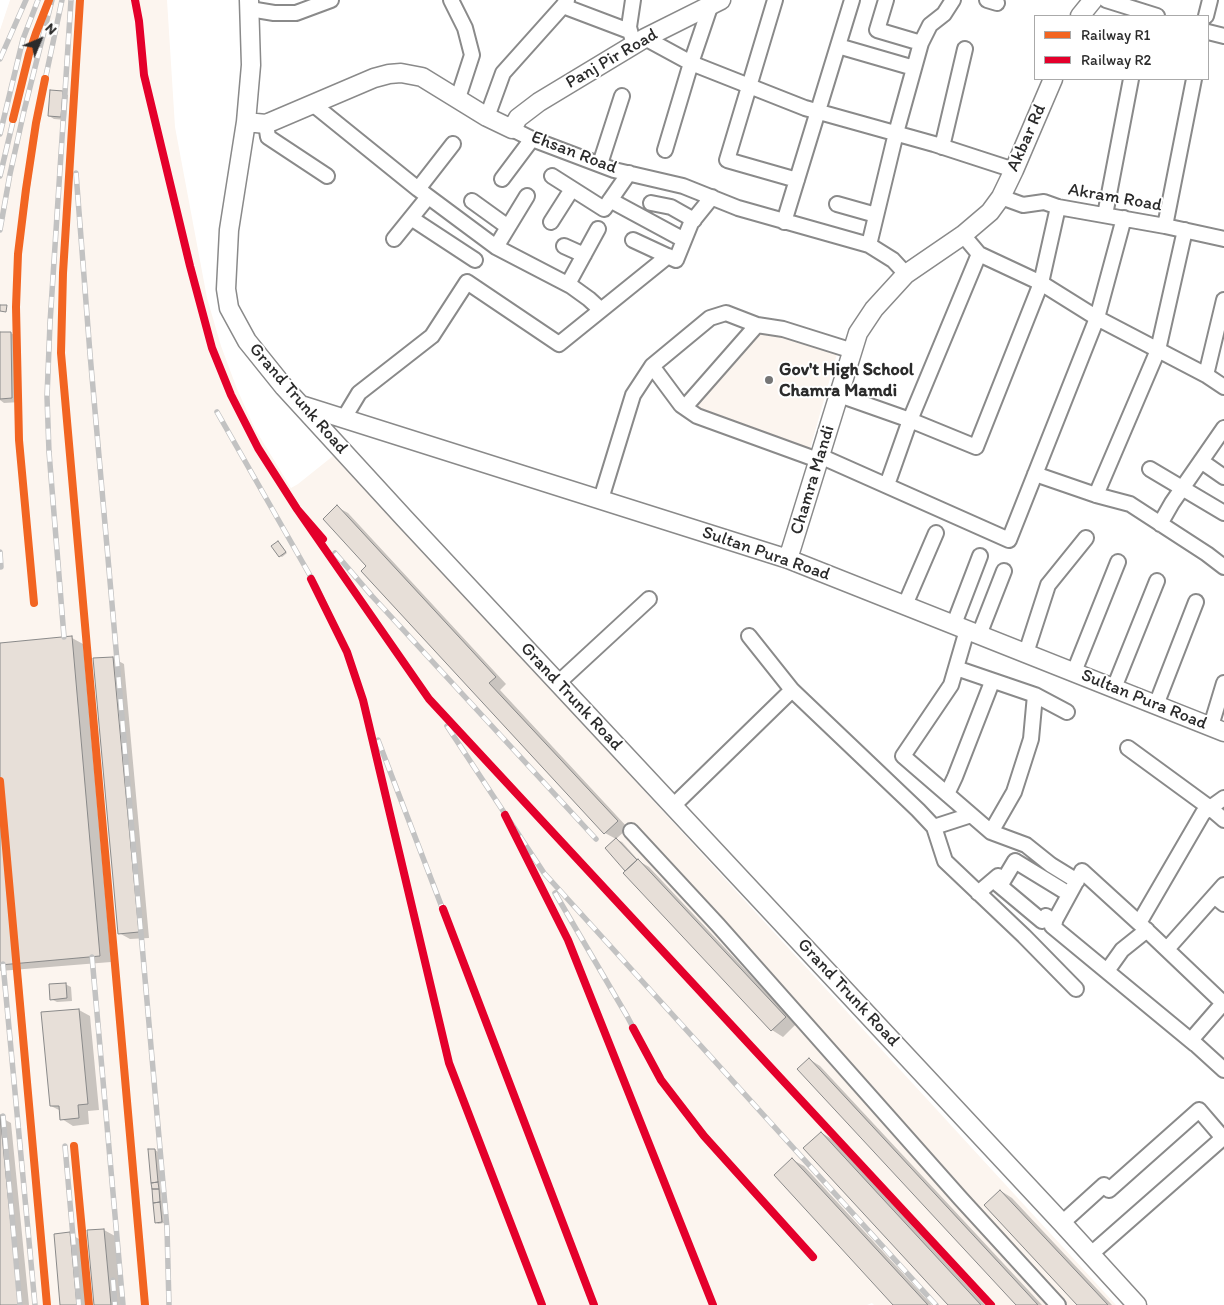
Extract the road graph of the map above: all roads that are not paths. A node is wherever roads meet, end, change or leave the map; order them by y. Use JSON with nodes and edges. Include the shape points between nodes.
{"nodes":[{"id":1,"x":330,"y":0,"type":"edge"},
{"id":2,"x":633,"y":0,"type":"edge"},
{"id":3,"x":775,"y":0,"type":"edge"},
{"id":4,"x":852,"y":0,"type":"edge"},
{"id":5,"x":886,"y":0,"type":"edge"},
{"id":6,"x":953,"y":0,"type":"edge"},
{"id":7,"x":1093,"y":0,"type":"edge"},
{"id":8,"x":1106,"y":0,"type":"edge"},
{"id":9,"x":1210,"y":0,"type":"edge"},
{"id":10,"x":456,"y":2,"type":"edge"},
{"id":11,"x":565,"y":3,"type":"edge"},
{"id":12,"x":715,"y":3,"type":"edge"},
{"id":13,"x":249,"y":5,"type":"edge"},
{"id":14,"x":1081,"y":15,"type":"edge"},
{"id":15,"x":1148,"y":15,"type":"edge"},
{"id":16,"x":1206,"y":15,"type":"edge"},
{"id":17,"x":1209,"y":32,"type":"edge"},
{"id":18,"x":1224,"y":36,"type":"edge"},
{"id":19,"x":637,"y":38,"type":"junction"},
{"id":20,"x":921,"y":43,"type":"junction"},
{"id":21,"x":838,"y":46,"type":"junction"},
{"id":22,"x":965,"y":49,"type":"dead end"},
{"id":23,"x":691,"y":63,"type":"junction"},
{"id":24,"x":914,"y":68,"type":"junction"},
{"id":25,"x":1053,"y":80,"type":"edge"},
{"id":26,"x":1131,"y":80,"type":"edge"},
{"id":27,"x":1194,"y":80,"type":"edge"},
{"id":28,"x":749,"y":86,"type":"junction"},
{"id":29,"x":622,"y":96,"type":"dead end"},
{"id":30,"x":458,"y":98,"type":"junction"},
{"id":31,"x":314,"y":105,"type":"junction"},
{"id":32,"x":818,"y":112,"type":"junction"},
{"id":33,"x":487,"y":117,"type":"junction"},
{"id":34,"x":246,"y":122,"type":"junction"},
{"id":35,"x":266,"y":124,"type":"junction"},
{"id":36,"x":512,"y":129,"type":"junction"},
{"id":37,"x":896,"y":133,"type":"junction"},
{"id":38,"x":532,"y":139,"type":"junction"},
{"id":39,"x":453,"y":144,"type":"dead end"},
{"id":40,"x":942,"y":146,"type":"junction"},
{"id":41,"x":666,"y":150,"type":"dead end"},
{"id":42,"x":600,"y":164,"type":"junction"},
{"id":43,"x":1014,"y":170,"type":"junction"},
{"id":44,"x":629,"y":174,"type":"junction"},
{"id":45,"x":327,"y":176,"type":"dead end"},
{"id":46,"x":552,"y":176,"type":"dead end"},
{"id":47,"x":502,"y":180,"type":"dead end"},
{"id":48,"x":797,"y":180,"type":"junction"},
{"id":49,"x":572,"y":189,"type":"junction"},
{"id":50,"x":423,"y":193,"type":"junction"},
{"id":51,"x":527,"y":196,"type":"dead end"},
{"id":52,"x":712,"y":198,"type":"junction"},
{"id":53,"x":1001,"y":198,"type":"junction"},
{"id":54,"x":610,"y":200,"type":"junction"},
{"id":55,"x":472,"y":201,"type":"dead end"},
{"id":56,"x":651,"y":203,"type":"dead end"},
{"id":57,"x":837,"y":204,"type":"dead end"},
{"id":58,"x":1058,"y":207,"type":"junction"},
{"id":59,"x":876,"y":215,"type":"junction"},
{"id":60,"x":1105,"y":215,"type":"junction"},
{"id":61,"x":411,"y":218,"type":"junction"},
{"id":62,"x":1124,"y":218,"type":"junction"},
{"id":63,"x":694,"y":220,"type":"junction"},
{"id":64,"x":551,"y":222,"type":"dead end"},
{"id":65,"x":784,"y":222,"type":"junction"},
{"id":66,"x":1165,"y":226,"type":"junction"},
{"id":67,"x":508,"y":227,"type":"junction"},
{"id":68,"x":598,"y":229,"type":"dead end"},
{"id":69,"x":1185,"y":230,"type":"junction"},
{"id":70,"x":964,"y":235,"type":"junction"},
{"id":71,"x":394,"y":239,"type":"dead end"},
{"id":72,"x":1224,"y":239,"type":"edge"},
{"id":73,"x":633,"y":240,"type":"dead end"},
{"id":74,"x":684,"y":240,"type":"junction"},
{"id":75,"x":869,"y":245,"type":"junction"},
{"id":76,"x":564,"y":246,"type":"dead end"},
{"id":77,"x":496,"y":247,"type":"junction"},
{"id":78,"x":979,"y":254,"type":"junction"},
{"id":79,"x":584,"y":255,"type":"junction"},
{"id":80,"x":668,"y":256,"type":"junction"},
{"id":81,"x":475,"y":260,"type":"dead end"},
{"id":82,"x":906,"y":274,"type":"junction"},
{"id":83,"x":1041,"y":283,"type":"junction"},
{"id":84,"x":568,"y":284,"type":"junction"},
{"id":85,"x":1224,"y":300,"type":"edge"},
{"id":86,"x":601,"y":310,"type":"junction"},
{"id":87,"x":1097,"y":318,"type":"junction"},
{"id":88,"x":757,"y":324,"type":"junction"},
{"id":89,"x":1158,"y":350,"type":"junction"},
{"id":90,"x":853,"y":351,"type":"junction"},
{"id":91,"x":652,"y":366,"type":"junction"},
{"id":92,"x":1206,"y":375,"type":"junction"},
{"id":93,"x":1224,"y":387,"type":"edge"},
{"id":94,"x":839,"y":395,"type":"junction"},
{"id":95,"x":299,"y":404,"type":"junction"},
{"id":96,"x":685,"y":407,"type":"junction"},
{"id":97,"x":344,"y":418,"type":"junction"},
{"id":98,"x":910,"y":420,"type":"junction"},
{"id":99,"x":1224,"y":428,"type":"edge"},
{"id":100,"x":819,"y":458,"type":"junction"},
{"id":101,"x":1201,"y":461,"type":"junction"},
{"id":102,"x":1150,"y":469,"type":"dead end"},
{"id":103,"x":1035,"y":474,"type":"junction"},
{"id":104,"x":1224,"y":477,"type":"edge"},
{"id":105,"x":887,"y":485,"type":"junction"},
{"id":106,"x":1183,"y":488,"type":"junction"},
{"id":107,"x":1096,"y":495,"type":"junction"},
{"id":108,"x":601,"y":500,"type":"junction"},
{"id":109,"x":1224,"y":513,"type":"edge"},
{"id":110,"x":1160,"y":524,"type":"junction"},
{"id":111,"x":936,"y":533,"type":"dead end"},
{"id":112,"x":1086,"y":538,"type":"dead end"},
{"id":113,"x":980,"y":556,"type":"dead end"},
{"id":114,"x":788,"y":559,"type":"junction"},
{"id":115,"x":1118,"y":562,"type":"dead end"},
{"id":116,"x":1224,"y":567,"type":"edge"},
{"id":117,"x":1004,"y":571,"type":"dead end"},
{"id":118,"x":1157,"y":582,"type":"dead end"},
{"id":119,"x":649,"y":599,"type":"dead end"},
{"id":120,"x":1196,"y":602,"type":"dead end"},
{"id":121,"x":905,"y":605,"type":"junction"},
{"id":122,"x":967,"y":630,"type":"junction"},
{"id":123,"x":749,"y":636,"type":"dead end"},
{"id":124,"x":1026,"y":653,"type":"junction"},
{"id":125,"x":956,"y":668,"type":"junction"},
{"id":126,"x":1074,"y":672,"type":"junction"},
{"id":127,"x":992,"y":682,"type":"junction"},
{"id":128,"x":558,"y":683,"type":"junction"},
{"id":129,"x":1224,"y":683,"type":"edge"},
{"id":130,"x":1114,"y":688,"type":"junction"},
{"id":131,"x":792,"y":690,"type":"junction"},
{"id":132,"x":1035,"y":695,"type":"junction"},
{"id":133,"x":1156,"y":705,"type":"junction"},
{"id":134,"x":1067,"y":712,"type":"dead end"},
{"id":135,"x":1218,"y":729,"type":"edge"},
{"id":136,"x":1128,"y":748,"type":"dead end"},
{"id":137,"x":946,"y":794,"type":"junction"},
{"id":138,"x":1224,"y":798,"type":"edge"},
{"id":139,"x":673,"y":806,"type":"junction"},
{"id":140,"x":1210,"y":808,"type":"junction"},
{"id":141,"x":971,"y":815,"type":"junction"},
{"id":142,"x":1224,"y":820,"type":"edge"},
{"id":143,"x":934,"y":828,"type":"junction"},
{"id":144,"x":631,"y":831,"type":"dead end"},
{"id":145,"x":991,"y":832,"type":"junction"},
{"id":146,"x":1003,"y":881,"type":"junction"},
{"id":147,"x":1077,"y":881,"type":"junction"},
{"id":148,"x":1224,"y":885,"type":"edge"},
{"id":149,"x":978,"y":893,"type":"junction"},
{"id":150,"x":1069,"y":894,"type":"junction"},
{"id":151,"x":1219,"y":900,"type":"edge"},
{"id":152,"x":1054,"y":922,"type":"junction"},
{"id":153,"x":1143,"y":926,"type":"junction"},
{"id":154,"x":1167,"y":949,"type":"junction"},
{"id":155,"x":1107,"y":971,"type":"junction"},
{"id":156,"x":1076,"y":989,"type":"dead end"},
{"id":157,"x":1224,"y":1002,"type":"edge"},
{"id":158,"x":1195,"y":1044,"type":"junction"},
{"id":159,"x":1224,"y":1070,"type":"edge"},
{"id":160,"x":1223,"y":1138,"type":"edge"},
{"id":161,"x":1062,"y":1222,"type":"junction"},
{"id":162,"x":1092,"y":1254,"type":"junction"},
{"id":163,"x":1058,"y":1305,"type":"edge"},
{"id":164,"x":1136,"y":1305,"type":"edge"}],
"edges":[{"from":1,"to":13,"type":"street","via":[[296,13],[274,13]]},
{"from":2,"to":19,"type":"street"},
{"from":3,"to":28,"type":"street"},
{"from":4,"to":21,"type":"street"},
{"from":5,"to":20,"type":"street","via":[[877,30]]},
{"from":6,"to":20,"type":"street","via":[[944,14],[930,25]]},
{"from":7,"to":14,"type":"main road"},
{"from":8,"to":15,"type":"street"},
{"from":9,"to":16,"type":"street"},
{"from":10,"to":30,"type":"street","via":[[472,55]]},
{"from":11,"to":19,"type":"street"},
{"from":11,"to":33,"type":"street","via":[[503,73]]},
{"from":12,"to":19,"type":"main road","name":"Panj Pir Road"},
{"from":12,"to":23,"type":"street"},
{"from":13,"to":34,"type":"main road","name":"Grand Trunk Road","via":[[252,65]]},
{"from":17,"to":18,"type":"street"},
{"from":19,"to":23,"type":"street"},
{"from":19,"to":36,"type":"main road","name":"Panj Pir Road","via":[[525,111]]},
{"from":20,"to":24,"type":"street"},
{"from":21,"to":24,"type":"street"},
{"from":21,"to":32,"type":"street"},
{"from":22,"to":40,"type":"street"},
{"from":23,"to":28,"type":"street"},
{"from":23,"to":41,"type":"street"},
{"from":24,"to":37,"type":"street"},
{"from":25,"to":43,"type":"main road","name":"Akbar Rd"},
{"from":26,"to":60,"type":"street"},
{"from":27,"to":66,"type":"street"},
{"from":28,"to":32,"type":"street"},
{"from":28,"to":48,"type":"street","via":[[727,160]]},
{"from":29,"to":42,"type":"street"},
{"from":30,"to":31,"type":"main road","name":"Ehsan Road","via":[[422,77],[401,73],[374,78]]},
{"from":30,"to":33,"type":"main road","name":"Ehsan Road"},
{"from":31,"to":35,"type":"main road","name":"Ehsan Road"},
{"from":31,"to":50,"type":"street"},
{"from":32,"to":37,"type":"street"},
{"from":32,"to":48,"type":"street"},
{"from":33,"to":36,"type":"main road","name":"Ehsan Road"},
{"from":34,"to":35,"type":"main road","name":"Ehsan Road"},
{"from":34,"to":95,"type":"main road","name":"Grand Trunk Road","via":[[229,230],[226,289],[229,308],[247,341]]},
{"from":35,"to":45,"type":"street","via":[[268,137]]},
{"from":36,"to":38,"type":"street","name":"Ehsan Road"},
{"from":37,"to":40,"type":"street"},
{"from":37,"to":59,"type":"street"},
{"from":38,"to":42,"type":"street","name":"Ehsan Road"},
{"from":38,"to":47,"type":"street"},
{"from":39,"to":50,"type":"street"},
{"from":40,"to":43,"type":"street"},
{"from":42,"to":44,"type":"street","name":"Ehsan Road"},
{"from":43,"to":53,"type":"main road","name":"Akbar Rd"},
{"from":44,"to":52,"type":"street","name":"Ehsan Road","via":[[683,186]]},
{"from":44,"to":54,"type":"street"},
{"from":46,"to":49,"type":"street"},
{"from":48,"to":65,"type":"street"},
{"from":49,"to":54,"type":"street","via":[[604,209]]},
{"from":49,"to":64,"type":"street"},
{"from":50,"to":61,"type":"street"},
{"from":50,"to":77,"type":"street"},
{"from":51,"to":67,"type":"street"},
{"from":52,"to":63,"type":"street"},
{"from":52,"to":65,"type":"street","name":"Ehsan Road"},
{"from":53,"to":58,"type":"street","name":"Akram Road","via":[[1023,205],[1044,202]]},
{"from":53,"to":70,"type":"main road","name":"Chamra Mandi"},
{"from":54,"to":74,"type":"street"},
{"from":55,"to":67,"type":"street"},
{"from":56,"to":63,"type":"street","via":[[671,207]]},
{"from":57,"to":59,"type":"street"},
{"from":58,"to":60,"type":"street","name":"Akram Road"},
{"from":58,"to":83,"type":"street"},
{"from":59,"to":75,"type":"street"},
{"from":60,"to":62,"type":"street","name":"Akram Road"},
{"from":61,"to":71,"type":"street"},
{"from":61,"to":81,"type":"street"},
{"from":62,"to":66,"type":"street","name":"Akram Road"},
{"from":62,"to":87,"type":"street"},
{"from":63,"to":74,"type":"street"},
{"from":65,"to":75,"type":"street","name":"Ehsan Road"},
{"from":66,"to":69,"type":"street","name":"Akram Road"},
{"from":67,"to":77,"type":"street"},
{"from":68,"to":79,"type":"street"},
{"from":69,"to":72,"type":"street","name":"Akram Road"},
{"from":69,"to":89,"type":"street"},
{"from":70,"to":78,"type":"street"},
{"from":70,"to":82,"type":"main road","name":"Chamra Mandi"},
{"from":73,"to":80,"type":"street"},
{"from":74,"to":80,"type":"street","via":[[676,260]]},
{"from":75,"to":82,"type":"street","name":"Ehsan Road","via":[[893,260]]},
{"from":76,"to":79,"type":"street"},
{"from":77,"to":84,"type":"street"},
{"from":78,"to":83,"type":"street"},
{"from":78,"to":98,"type":"street"},
{"from":79,"to":84,"type":"street"},
{"from":80,"to":86,"type":"street"},
{"from":82,"to":90,"type":"main road","name":"Chamra Mandi","via":[[863,325]]},
{"from":83,"to":87,"type":"street"},
{"from":83,"to":98,"type":"street","via":[[976,448]]},
{"from":84,"to":86,"type":"street"},
{"from":85,"to":92,"type":"street"},
{"from":86,"to":97,"type":"street","via":[[559,344],[467,282],[432,336],[359,393]]},
{"from":87,"to":89,"type":"street"},
{"from":87,"to":103,"type":"street"},
{"from":88,"to":90,"type":"street"},
{"from":88,"to":91,"type":"street","via":[[726,313],[710,318]]},
{"from":88,"to":96,"type":"street"},
{"from":89,"to":92,"type":"street"},
{"from":89,"to":107,"type":"street"},
{"from":90,"to":94,"type":"main road","name":"Chamra Mandi"},
{"from":91,"to":96,"type":"street","via":[[680,405]]},
{"from":91,"to":108,"type":"street","via":[[633,395]]},
{"from":92,"to":93,"type":"street"},
{"from":94,"to":98,"type":"street"},
{"from":94,"to":100,"type":"main road","name":"Chamra Mandi"},
{"from":95,"to":97,"type":"main road","name":"Sultan Pura Road"},
{"from":95,"to":128,"type":"main road","name":"Grand Trunk Road"},
{"from":96,"to":100,"type":"street","via":[[697,416]]},
{"from":97,"to":108,"type":"main road","name":"Sultan Pura Road"},
{"from":98,"to":105,"type":"street"},
{"from":99,"to":101,"type":"street"},
{"from":100,"to":105,"type":"street"},
{"from":100,"to":114,"type":"main road","name":"Chamra Mandi"},
{"from":101,"to":104,"type":"street"},
{"from":101,"to":106,"type":"street"},
{"from":102,"to":106,"type":"street"},
{"from":103,"to":105,"type":"street","via":[[1009,540]]},
{"from":103,"to":107,"type":"street"},
{"from":106,"to":109,"type":"street"},
{"from":106,"to":110,"type":"street"},
{"from":107,"to":110,"type":"street","via":[[1130,504]]},
{"from":108,"to":114,"type":"main road","name":"Sultan Pura Road"},
{"from":110,"to":116,"type":"street"},
{"from":111,"to":121,"type":"street"},
{"from":112,"to":124,"type":"street","via":[[1048,585]]},
{"from":113,"to":122,"type":"street"},
{"from":114,"to":121,"type":"main road","name":"Sultan Pura Road"},
{"from":115,"to":126,"type":"street"},
{"from":117,"to":122,"type":"street"},
{"from":118,"to":130,"type":"street"},
{"from":119,"to":128,"type":"street"},
{"from":120,"to":133,"type":"street"},
{"from":121,"to":122,"type":"main road","name":"Sultan Pura Road"},
{"from":122,"to":124,"type":"main road","name":"Sultan Pura Road"},
{"from":122,"to":125,"type":"street"},
{"from":123,"to":131,"type":"street"},
{"from":124,"to":126,"type":"main road","name":"Sultan Pura Road"},
{"from":125,"to":127,"type":"street"},
{"from":125,"to":137,"type":"street","via":[[951,685],[903,756]]},
{"from":126,"to":130,"type":"main road","name":"Sultan Pura Road"},
{"from":127,"to":132,"type":"street"},
{"from":127,"to":137,"type":"street"},
{"from":128,"to":139,"type":"main road","name":"Grand Trunk Road"},
{"from":129,"to":135,"type":"street"},
{"from":130,"to":133,"type":"main road","name":"Sultan Pura Road"},
{"from":131,"to":139,"type":"street"},
{"from":131,"to":143,"type":"street"},
{"from":132,"to":134,"type":"street"},
{"from":132,"to":145,"type":"street","via":[[1031,739],[1014,792]]},
{"from":133,"to":135,"type":"main road","name":"Sultan Pura Road"},
{"from":136,"to":140,"type":"street"},
{"from":137,"to":141,"type":"street"},
{"from":138,"to":140,"type":"street"},
{"from":139,"to":161,"type":"main road","name":"Grand Trunk Road"},
{"from":140,"to":142,"type":"street"},
{"from":140,"to":153,"type":"street","via":[[1204,813]]},
{"from":141,"to":143,"type":"street"},
{"from":141,"to":145,"type":"street"},
{"from":143,"to":149,"type":"street","via":[[945,861]]},
{"from":144,"to":163,"type":"street"},
{"from":145,"to":147,"type":"street","via":[[1026,845]]},
{"from":146,"to":149,"type":"street","via":[[998,876]]},
{"from":146,"to":150,"type":"street","via":[[1015,861]]},
{"from":146,"to":152,"type":"street","via":[[999,885],[1042,921],[1046,916]]},
{"from":147,"to":150,"type":"street"},
{"from":147,"to":153,"type":"street","via":[[1082,871]]},
{"from":148,"to":151,"type":"street"},
{"from":149,"to":156,"type":"street"},
{"from":150,"to":152,"type":"street"},
{"from":151,"to":154,"type":"street"},
{"from":152,"to":155,"type":"street","via":[[1052,926]]},
{"from":153,"to":154,"type":"street"},
{"from":153,"to":155,"type":"street"},
{"from":154,"to":157,"type":"street"},
{"from":155,"to":158,"type":"street"},
{"from":157,"to":158,"type":"street","via":[[1192,1040]]},
{"from":158,"to":159,"type":"street"},
{"from":160,"to":161,"type":"street","via":[[1199,1110],[1109,1190],[1104,1185]]},
{"from":160,"to":162,"type":"street"},
{"from":161,"to":162,"type":"main road","name":"Grand Trunk Road"},
{"from":162,"to":164,"type":"main road","name":"Grand Trunk Road"}]}
